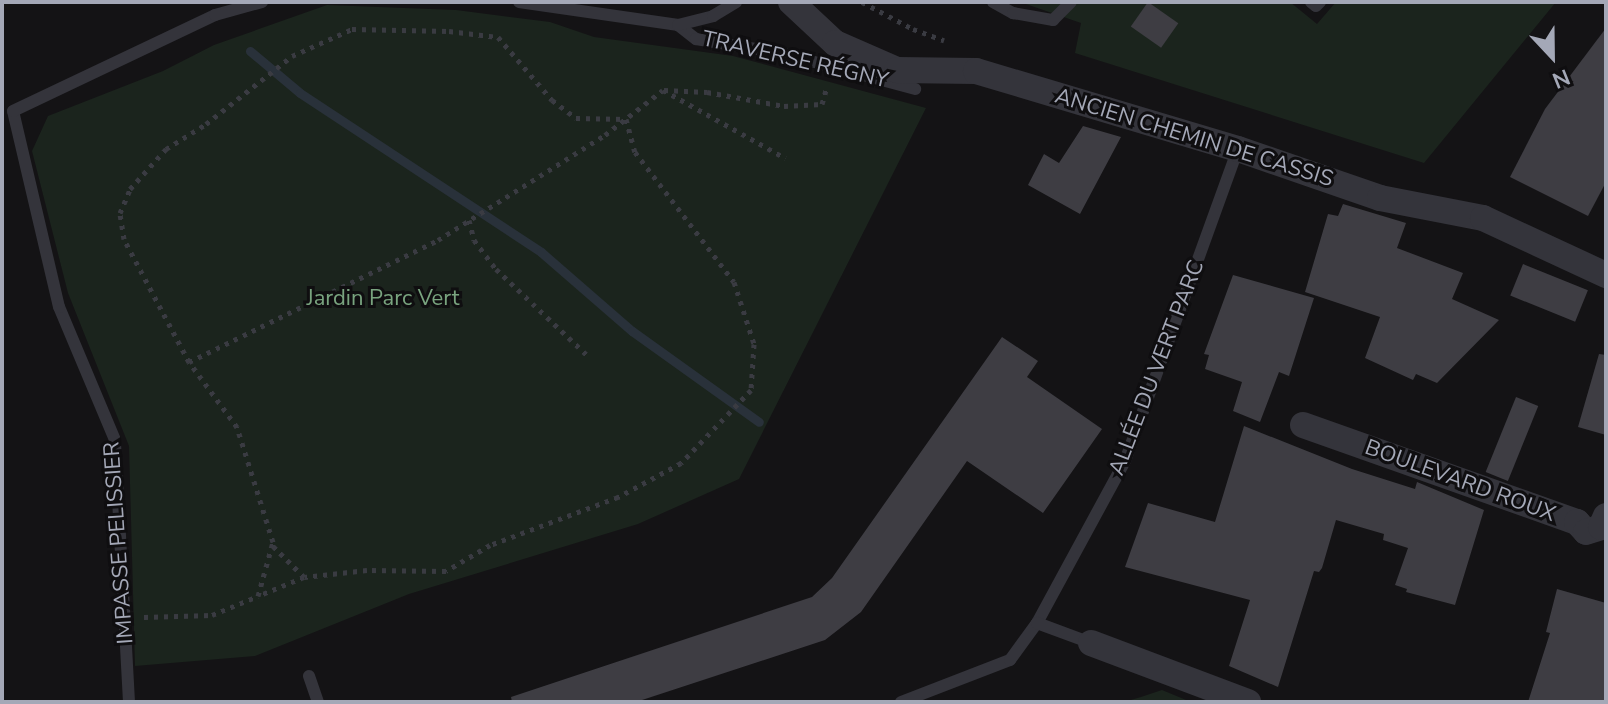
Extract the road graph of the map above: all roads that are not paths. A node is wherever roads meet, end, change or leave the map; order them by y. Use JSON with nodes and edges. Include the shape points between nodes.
{"nodes":[{"id":1,"x":262,"y":2,"type":"edge"},
{"id":2,"x":519,"y":2,"type":"edge"},
{"id":3,"x":736,"y":2,"type":"edge"},
{"id":4,"x":791,"y":2,"type":"edge"},
{"id":5,"x":993,"y":2,"type":"edge"},
{"id":6,"x":1071,"y":2,"type":"edge"},
{"id":7,"x":1311,"y":2,"type":"edge"},
{"id":8,"x":1320,"y":2,"type":"edge"},
{"id":9,"x":678,"y":25,"type":"junction"},
{"id":10,"x":915,"y":89,"type":"dead end"},
{"id":11,"x":1238,"y":149,"type":"junction"},
{"id":12,"x":1606,"y":275,"type":"edge"},
{"id":13,"x":1303,"y":425,"type":"dead end"},
{"id":14,"x":1606,"y":516,"type":"edge"},
{"id":15,"x":1037,"y":623,"type":"junction"},
{"id":16,"x":1091,"y":643,"type":"joint"},
{"id":17,"x":309,"y":676,"type":"dead end"},
{"id":18,"x":129,"y":702,"type":"edge"},
{"id":19,"x":318,"y":702,"type":"edge"},
{"id":20,"x":901,"y":702,"type":"edge"},
{"id":21,"x":1248,"y":702,"type":"edge"}],
"edges":[{"from":1,"to":18,"type":"lane","name":"IMPASSE PELISSIER","via":[[215,15],[13,111],[59,307],[115,440]]},
{"from":2,"to":9,"type":"lane","name":"TRAVERSE RÉGNY"},
{"from":3,"to":9,"type":"lane","name":"TRAVERSE RÉGNY","via":[[713,16]]},
{"from":4,"to":11,"type":"street","name":"ANCIEN CHEMIN DE CASSIS","via":[[835,43],[897,70],[976,71]]},
{"from":5,"to":6,"type":"lane","via":[[1013,13],[1053,20]]},
{"from":7,"to":8,"type":"lane"},
{"from":9,"to":10,"type":"lane","name":"TRAVERSE RÉGNY","via":[[696,39],[781,53]]},
{"from":11,"to":12,"type":"street","name":"ANCIEN CHEMIN DE CASSIS","via":[[1380,198],[1483,218]]},
{"from":11,"to":15,"type":"lane","name":"ALLÉE DU VERT PARC","via":[[1125,461]]},
{"from":13,"to":14,"type":"street","name":"BOULEVARD ROUX","via":[[1577,522],[1586,532],[1601,527]]},
{"from":15,"to":16,"type":"lane"},
{"from":15,"to":20,"type":"lane","name":"ALLÉE DU VERT PARC","via":[[1010,660]]},
{"from":16,"to":21,"type":"street"},
{"from":17,"to":19,"type":"lane"}]}
